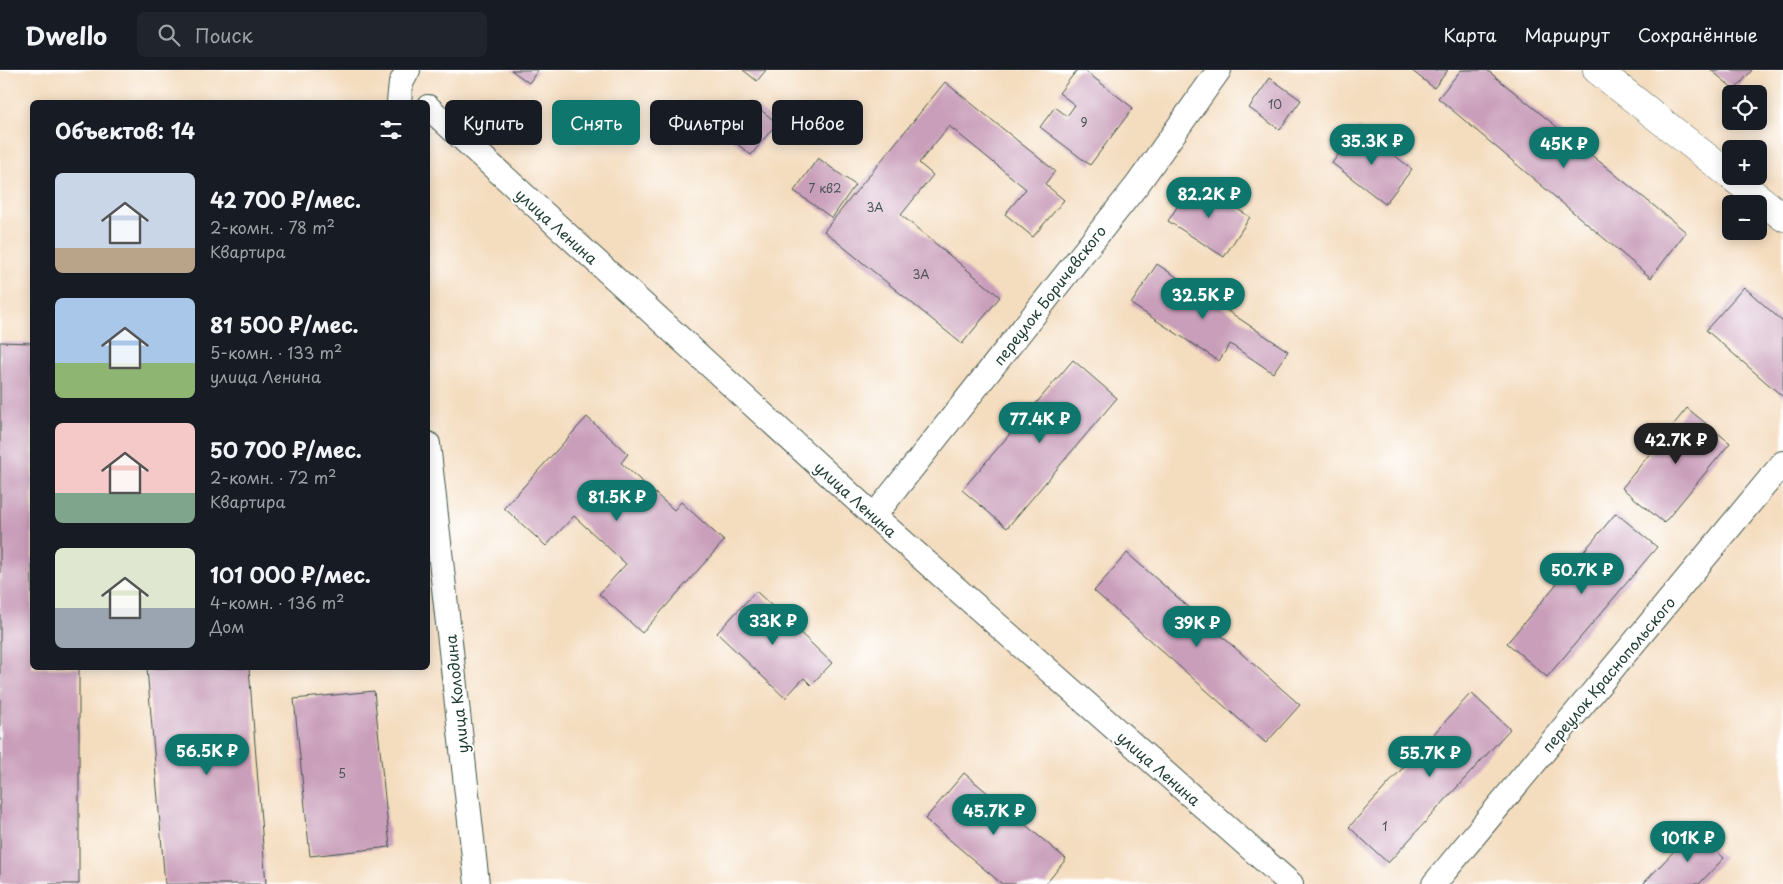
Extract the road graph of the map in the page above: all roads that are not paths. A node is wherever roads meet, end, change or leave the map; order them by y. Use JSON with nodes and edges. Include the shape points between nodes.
{"nodes":[{"id":1,"x":1219,"y":70,"type":"edge"},
{"id":2,"x":1598,"y":70,"type":"edge"},
{"id":3,"x":402,"y":85,"type":"edge"},
{"id":4,"x":421,"y":100,"type":"edge"},
{"id":5,"x":430,"y":109,"type":"edge"},
{"id":6,"x":1722,"y":169,"type":"edge"},
{"id":7,"x":1742,"y":185,"type":"edge"},
{"id":8,"x":1783,"y":217,"type":"edge"},
{"id":9,"x":430,"y":462,"type":"edge"},
{"id":10,"x":1783,"y":463,"type":"edge"},
{"id":11,"x":874,"y":516,"type":"junction"},
{"id":12,"x":477,"y":884,"type":"edge"},
{"id":13,"x":1291,"y":884,"type":"edge"},
{"id":14,"x":1434,"y":884,"type":"edge"}],
"edges":[{"from":1,"to":11,"type":"street","name":"переулок Боричевского","via":[[1137,185]]},
{"from":2,"to":6,"type":"street"},
{"from":3,"to":4,"type":"street"},
{"from":5,"to":11,"type":"street","name":"улица Ленина"},
{"from":7,"to":8,"type":"street"},
{"from":9,"to":12,"type":"street","name":"улица Колодина"},
{"from":10,"to":14,"type":"street","name":"переулок Краснопольского"},
{"from":11,"to":13,"type":"street","name":"улица Ленина"}]}
